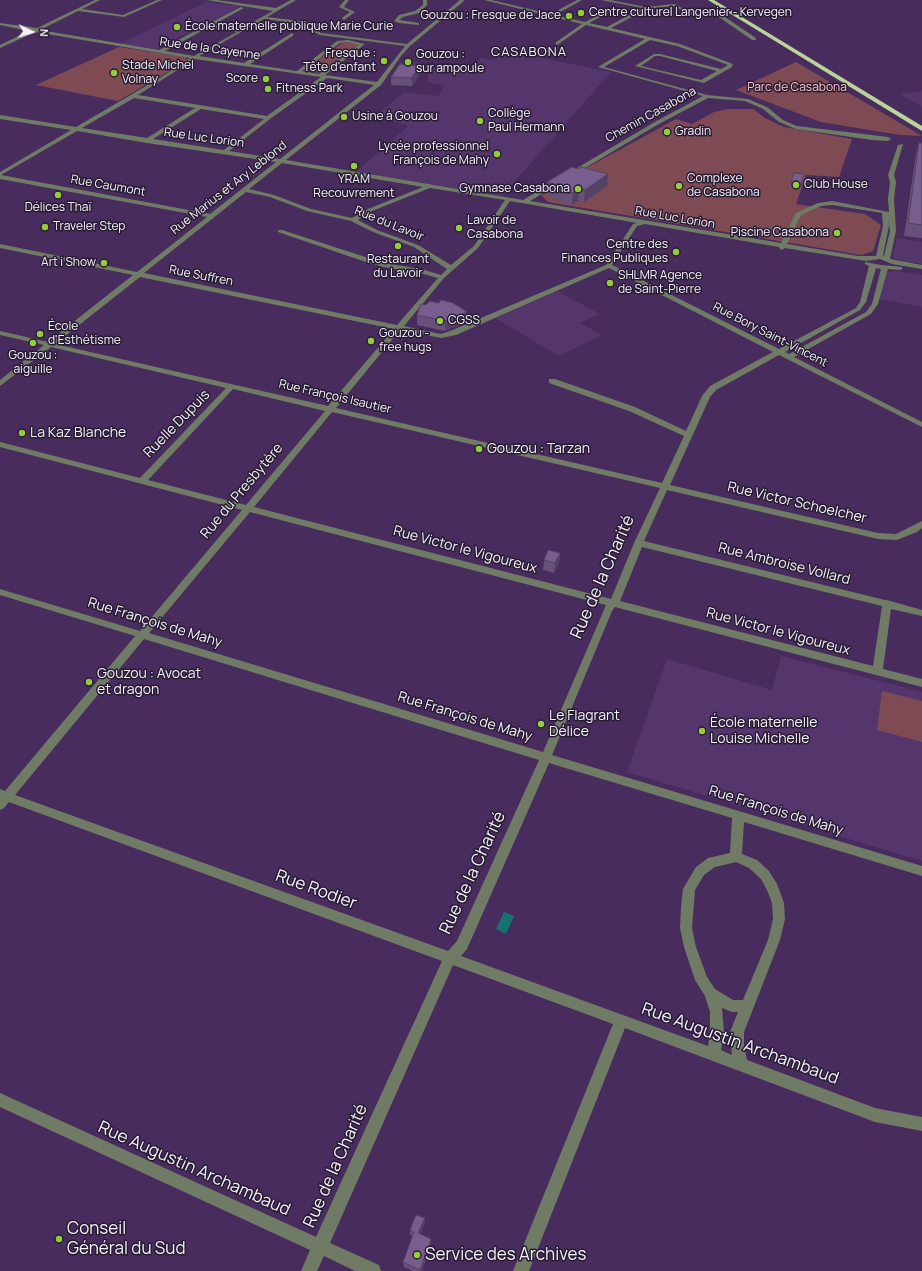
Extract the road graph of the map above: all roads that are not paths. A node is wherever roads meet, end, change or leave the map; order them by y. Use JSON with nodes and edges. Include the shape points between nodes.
{"nodes":[{"id":1,"x":98,"y":0,"type":"edge"},
{"id":2,"x":160,"y":0,"type":"edge"},
{"id":3,"x":208,"y":0,"type":"edge"},
{"id":4,"x":294,"y":0,"type":"edge"},
{"id":5,"x":347,"y":0,"type":"edge"},
{"id":6,"x":425,"y":0,"type":"edge"},
{"id":7,"x":463,"y":0,"type":"edge"},
{"id":8,"x":486,"y":0,"type":"edge"},
{"id":9,"x":580,"y":0,"type":"edge"},
{"id":10,"x":603,"y":0,"type":"edge"},
{"id":11,"x":710,"y":0,"type":"edge"},
{"id":12,"x":721,"y":0,"type":"edge"},
{"id":13,"x":221,"y":1,"type":"edge"},
{"id":14,"x":242,"y":8,"type":"dead end"},
{"id":15,"x":646,"y":8,"type":"junction"},
{"id":16,"x":613,"y":9,"type":"dead end"},
{"id":17,"x":76,"y":10,"type":"junction"},
{"id":18,"x":276,"y":10,"type":"junction"},
{"id":19,"x":552,"y":15,"type":"junction"},
{"id":20,"x":262,"y":18,"type":"junction"},
{"id":21,"x":344,"y":19,"type":"dead end"},
{"id":22,"x":586,"y":23,"type":"junction"},
{"id":23,"x":0,"y":24,"type":"edge"},
{"id":24,"x":417,"y":24,"type":"dead end"},
{"id":25,"x":208,"y":26,"type":"junction"},
{"id":26,"x":608,"y":28,"type":"junction"},
{"id":27,"x":35,"y":30,"type":"junction"},
{"id":28,"x":242,"y":31,"type":"junction"},
{"id":29,"x":292,"y":34,"type":"dead end"},
{"id":30,"x":650,"y":38,"type":"junction"},
{"id":31,"x":754,"y":39,"type":"dead end"},
{"id":32,"x":557,"y":44,"type":"dead end"},
{"id":33,"x":796,"y":44,"type":"dead end"},
{"id":34,"x":408,"y":45,"type":"junction"},
{"id":35,"x":0,"y":47,"type":"edge"},
{"id":36,"x":160,"y":52,"type":"junction"},
{"id":37,"x":196,"y":57,"type":"junction"},
{"id":38,"x":246,"y":64,"type":"junction"},
{"id":39,"x":721,"y":71,"type":"junction"},
{"id":40,"x":298,"y":72,"type":"junction"},
{"id":41,"x":323,"y":75,"type":"junction"},
{"id":42,"x":379,"y":84,"type":"junction"},
{"id":43,"x":133,"y":96,"type":"junction"},
{"id":44,"x":707,"y":96,"type":"junction"},
{"id":45,"x":200,"y":107,"type":"junction"},
{"id":46,"x":0,"y":117,"type":"edge"},
{"id":47,"x":268,"y":118,"type":"junction"},
{"id":48,"x":76,"y":129,"type":"junction"},
{"id":49,"x":922,"y":129,"type":"edge"},
{"id":50,"x":147,"y":140,"type":"junction"},
{"id":51,"x":891,"y":140,"type":"junction"},
{"id":52,"x":895,"y":146,"type":"junction"},
{"id":53,"x":225,"y":152,"type":"junction"},
{"id":54,"x":281,"y":161,"type":"junction"},
{"id":55,"x":303,"y":165,"type":"junction"},
{"id":56,"x":273,"y":167,"type":"junction"},
{"id":57,"x":0,"y":176,"type":"edge"},
{"id":58,"x":429,"y":186,"type":"junction"},
{"id":59,"x":245,"y":190,"type":"junction"},
{"id":60,"x":509,"y":200,"type":"junction"},
{"id":61,"x":524,"y":202,"type":"junction"},
{"id":62,"x":503,"y":207,"type":"junction"},
{"id":63,"x":885,"y":212,"type":"junction"},
{"id":64,"x":211,"y":216,"type":"junction"},
{"id":65,"x":891,"y":217,"type":"junction"},
{"id":66,"x":353,"y":220,"type":"junction"},
{"id":67,"x":648,"y":222,"type":"junction"},
{"id":68,"x":638,"y":224,"type":"junction"},
{"id":69,"x":280,"y":231,"type":"dead end"},
{"id":70,"x":0,"y":246,"type":"edge"},
{"id":71,"x":783,"y":246,"type":"junction"},
{"id":72,"x":879,"y":257,"type":"junction"},
{"id":73,"x":872,"y":262,"type":"junction"},
{"id":74,"x":888,"y":263,"type":"junction"},
{"id":75,"x":608,"y":266,"type":"junction"},
{"id":76,"x":922,"y":267,"type":"edge"},
{"id":77,"x":452,"y":269,"type":"junction"},
{"id":78,"x":922,"y":271,"type":"edge"},
{"id":79,"x":137,"y":275,"type":"junction"},
{"id":80,"x":442,"y":277,"type":"junction"},
{"id":81,"x":399,"y":327,"type":"junction"},
{"id":82,"x":0,"y":333,"type":"edge"},
{"id":83,"x":50,"y":344,"type":"junction"},
{"id":84,"x":779,"y":352,"type":"junction"},
{"id":85,"x":789,"y":357,"type":"junction"},
{"id":86,"x":552,"y":381,"type":"dead end"},
{"id":87,"x":0,"y":384,"type":"edge"},
{"id":88,"x":232,"y":386,"type":"junction"},
{"id":89,"x":330,"y":408,"type":"junction"},
{"id":90,"x":922,"y":425,"type":"edge"},
{"id":91,"x":688,"y":435,"type":"junction"},
{"id":92,"x":0,"y":444,"type":"edge"},
{"id":93,"x":142,"y":481,"type":"junction"},
{"id":94,"x":664,"y":487,"type":"junction"},
{"id":95,"x":249,"y":508,"type":"junction"},
{"id":96,"x":922,"y":524,"type":"edge"},
{"id":97,"x":639,"y":543,"type":"junction"},
{"id":98,"x":0,"y":592,"type":"edge"},
{"id":99,"x":613,"y":603,"type":"junction"},
{"id":100,"x":888,"y":603,"type":"junction"},
{"id":101,"x":922,"y":612,"type":"edge"},
{"id":102,"x":142,"y":635,"type":"junction"},
{"id":103,"x":877,"y":672,"type":"junction"},
{"id":104,"x":922,"y":683,"type":"edge"},
{"id":105,"x":546,"y":757,"type":"junction"},
{"id":106,"x":2,"y":798,"type":"edge"},
{"id":107,"x":738,"y":815,"type":"junction"},
{"id":108,"x":736,"y":857,"type":"junction"},
{"id":109,"x":922,"y":871,"type":"edge"},
{"id":110,"x":450,"y":958,"type":"junction"},
{"id":111,"x":710,"y":993,"type":"junction"},
{"id":112,"x":746,"y":1006,"type":"junction"},
{"id":113,"x":621,"y":1020,"type":"junction"},
{"id":114,"x":713,"y":1055,"type":"junction"},
{"id":115,"x":741,"y":1065,"type":"junction"},
{"id":116,"x":0,"y":1100,"type":"edge"},
{"id":117,"x":922,"y":1124,"type":"edge"},
{"id":118,"x":320,"y":1247,"type":"junction"},
{"id":119,"x":310,"y":1271,"type":"edge"},
{"id":120,"x":373,"y":1271,"type":"edge"},
{"id":121,"x":521,"y":1271,"type":"edge"}],
"edges":[{"from":1,"to":17,"type":"street"},
{"from":2,"to":17,"type":"street","via":[[124,16]]},
{"from":3,"to":13,"type":"street"},
{"from":4,"to":18,"type":"street"},
{"from":5,"to":21,"type":"street","via":[[341,7],[353,12]]},
{"from":6,"to":24,"type":"street","via":[[425,5],[417,12],[396,20]]},
{"from":7,"to":34,"type":"street","name":"Rue Marius et Ary Leblond"},
{"from":8,"to":19,"type":"street"},
{"from":9,"to":19,"type":"street"},
{"from":10,"to":15,"type":"street"},
{"from":11,"to":49,"type":"highway"},
{"from":12,"to":33,"type":"highway"},
{"from":13,"to":18,"type":"street"},
{"from":14,"to":25,"type":"street"},
{"from":15,"to":26,"type":"street"},
{"from":15,"to":31,"type":"street","via":[[674,5],[694,15],[717,14]]},
{"from":16,"to":22,"type":"street"},
{"from":17,"to":27,"type":"street"},
{"from":18,"to":20,"type":"street"},
{"from":19,"to":22,"type":"street"},
{"from":20,"to":28,"type":"street"},
{"from":20,"to":34,"type":"street","via":[[322,25],[316,30],[320,34]]},
{"from":22,"to":26,"type":"street"},
{"from":22,"to":32,"type":"street"},
{"from":23,"to":27,"type":"street","name":"Rue de la Cayenne"},
{"from":25,"to":28,"type":"street"},
{"from":25,"to":36,"type":"street"},
{"from":26,"to":30,"type":"street"},
{"from":27,"to":35,"type":"street"},
{"from":27,"to":36,"type":"street","name":"Rue de la Cayenne"},
{"from":28,"to":37,"type":"street"},
{"from":29,"to":38,"type":"street"},
{"from":30,"to":39,"type":"street","via":[[688,48],[731,64]]},
{"from":30,"to":44,"type":"street","name":"Chemin Casabona","via":[[600,67]]},
{"from":34,"to":42,"type":"street","name":"Rue Marius et Ary Leblond","via":[[398,55]]},
{"from":36,"to":37,"type":"street","name":"Rue de la Cayenne"},
{"from":37,"to":38,"type":"street","name":"Rue de la Cayenne"},
{"from":37,"to":43,"type":"street"},
{"from":38,"to":40,"type":"street","name":"Rue de la Cayenne"},
{"from":39,"to":39,"type":"street","via":[[668,56],[654,55],[637,66],[698,82],[705,81]]},
{"from":40,"to":41,"type":"street","name":"Rue de la Cayenne"},
{"from":40,"to":41,"type":"street","via":[[339,42],[363,44]]},
{"from":41,"to":42,"type":"street","name":"Rue de la Cayenne"},
{"from":41,"to":47,"type":"street"},
{"from":42,"to":54,"type":"street","name":"Rue Marius et Ary Leblond"},
{"from":43,"to":45,"type":"street"},
{"from":43,"to":48,"type":"street"},
{"from":44,"to":51,"type":"street","via":[[737,98],[754,103],[781,121],[796,127]]},
{"from":44,"to":61,"type":"street","name":"Chemin Casabona"},
{"from":45,"to":47,"type":"street"},
{"from":45,"to":50,"type":"street"},
{"from":46,"to":48,"type":"street","name":"Rue Luc Lorion"},
{"from":47,"to":53,"type":"street"},
{"from":48,"to":50,"type":"street","name":"Rue Luc Lorion"},
{"from":48,"to":57,"type":"street"},
{"from":50,"to":53,"type":"street","name":"Rue Luc Lorion"},
{"from":51,"to":52,"type":"street"},
{"from":51,"to":52,"type":"street","via":[[903,142]]},
{"from":52,"to":63,"type":"street","via":[[884,200]]},
{"from":52,"to":65,"type":"street","via":[[891,175]]},
{"from":53,"to":54,"type":"street","name":"Rue Luc Lorion"},
{"from":54,"to":55,"type":"street","name":"Rue Luc Lorion"},
{"from":54,"to":56,"type":"street","name":"Rue Marius et Ary Leblond"},
{"from":55,"to":56,"type":"street"},
{"from":55,"to":58,"type":"street","name":"Rue Luc Lorion"},
{"from":56,"to":59,"type":"street","name":"Rue Marius et Ary Leblond"},
{"from":57,"to":64,"type":"street","name":"Rue Caumont"},
{"from":58,"to":60,"type":"street","name":"Rue Luc Lorion"},
{"from":58,"to":66,"type":"street","via":[[370,210]]},
{"from":59,"to":64,"type":"street","name":"Rue Marius et Ary Leblond"},
{"from":59,"to":66,"type":"street","name":"Rue du Lavoir","via":[[272,196],[316,212]]},
{"from":60,"to":61,"type":"street","name":"Rue Luc Lorion"},
{"from":60,"to":62,"type":"street","name":"Rue du Presbytère"},
{"from":61,"to":62,"type":"street"},
{"from":61,"to":67,"type":"street","name":"Rue Luc Lorion"},
{"from":61,"to":68,"type":"street","name":"Rue Luc Lorion"},
{"from":62,"to":77,"type":"street","name":"Rue du Presbytère","via":[[476,247]]},
{"from":63,"to":65,"type":"street"},
{"from":63,"to":71,"type":"street","via":[[820,204],[798,214]]},
{"from":63,"to":72,"type":"street","via":[[886,226]]},
{"from":64,"to":79,"type":"street","name":"Rue Marius et Ary Leblond"},
{"from":65,"to":74,"type":"street","via":[[893,231]]},
{"from":66,"to":77,"type":"street","name":"Rue du Lavoir","via":[[416,246]]},
{"from":67,"to":68,"type":"street"},
{"from":67,"to":71,"type":"street","name":"Rue Luc Lorion"},
{"from":68,"to":71,"type":"street","name":"Rue Luc Lorion"},
{"from":68,"to":75,"type":"street"},
{"from":69,"to":80,"type":"street","via":[[356,258]]},
{"from":70,"to":79,"type":"street","name":"Rue Suffren"},
{"from":71,"to":73,"type":"street","name":"Rue Luc Lorion"},
{"from":72,"to":73,"type":"street"},
{"from":72,"to":74,"type":"street"},
{"from":73,"to":74,"type":"street","name":"Rue Luc Lorion"},
{"from":73,"to":84,"type":"street","name":"Rue de la Charité","via":[[863,302],[858,309]]},
{"from":74,"to":76,"type":"street"},
{"from":74,"to":78,"type":"street"},
{"from":74,"to":85,"type":"street","via":[[874,304],[868,313]]},
{"from":75,"to":81,"type":"street","name":"Rue Suffren","via":[[453,333],[441,336]]},
{"from":75,"to":84,"type":"street","name":"Rue Bory Saint-Vincent"},
{"from":77,"to":80,"type":"street","name":"Rue du Presbytère"},
{"from":79,"to":81,"type":"street","name":"Rue Suffren"},
{"from":79,"to":83,"type":"street","name":"Rue Marius et Ary Leblond"},
{"from":80,"to":81,"type":"street","name":"Rue du Presbytère"},
{"from":81,"to":89,"type":"street","name":"Rue du Presbytère"},
{"from":82,"to":83,"type":"street","name":"Rue François Isautier"},
{"from":83,"to":87,"type":"street","name":"Rue Marius et Ary Leblond"},
{"from":83,"to":88,"type":"street","name":"Rue François Isautier"},
{"from":84,"to":85,"type":"street","name":"Rue Bory Saint-Vincent"},
{"from":84,"to":91,"type":"street","name":"Rue de la Charité","via":[[713,388],[706,396]]},
{"from":85,"to":90,"type":"street","name":"Rue Bory Saint-Vincent"},
{"from":86,"to":91,"type":"street","via":[[632,409]]},
{"from":88,"to":89,"type":"street","name":"Rue François Isautier"},
{"from":88,"to":93,"type":"street","name":"Ruelle Dupuis"},
{"from":89,"to":94,"type":"street","name":"Rue François Isautier"},
{"from":89,"to":95,"type":"street","name":"Rue du Presbytère"},
{"from":91,"to":94,"type":"street","name":"Rue de la Charité"},
{"from":92,"to":93,"type":"street","name":"Rue Victor le Vigoureux"},
{"from":93,"to":95,"type":"street","name":"Rue Victor le Vigoureux"},
{"from":94,"to":96,"type":"street","name":"Rue Victor Schoelcher","via":[[878,536],[897,537]]},
{"from":94,"to":97,"type":"street","name":"Rue de la Charité"},
{"from":95,"to":99,"type":"street","name":"Rue Victor le Vigoureux"},
{"from":95,"to":102,"type":"street","name":"Rue du Presbytère"},
{"from":97,"to":99,"type":"street","name":"Rue de la Charité"},
{"from":97,"to":100,"type":"street","name":"Rue Ambroise Vollard"},
{"from":98,"to":102,"type":"street","name":"Rue François de Mahy"},
{"from":99,"to":103,"type":"street","name":"Rue Victor le Vigoureux"},
{"from":99,"to":105,"type":"street","name":"Rue de la Charité","via":[[608,609]]},
{"from":100,"to":101,"type":"street","name":"Rue Ambroise Vollard"},
{"from":100,"to":103,"type":"street"},
{"from":102,"to":105,"type":"street","name":"Rue François de Mahy"},
{"from":102,"to":106,"type":"street","name":"Rue du Presbytère"},
{"from":103,"to":104,"type":"street","name":"Rue Victor le Vigoureux"},
{"from":105,"to":107,"type":"street","name":"Rue François de Mahy"},
{"from":105,"to":110,"type":"street","name":"Rue de la Charité","via":[[462,945]]},
{"from":106,"to":110,"type":"street","name":"Rue Rodier"},
{"from":107,"to":108,"type":"street"},
{"from":107,"to":109,"type":"street","name":"Rue François de Mahy"},
{"from":108,"to":111,"type":"street","via":[[712,862],[700,871],[689,889],[686,921],[689,940],[702,980]]},
{"from":108,"to":112,"type":"street","via":[[753,864],[765,875],[778,903],[779,919],[774,940]]},
{"from":110,"to":113,"type":"street","name":"Rue Rodier"},
{"from":110,"to":118,"type":"street","name":"Rue de la Charité"},
{"from":111,"to":112,"type":"street","via":[[732,1006]]},
{"from":111,"to":114,"type":"street","via":[[716,1012],[717,1033]]},
{"from":112,"to":115,"type":"street","via":[[737,1032]]},
{"from":113,"to":114,"type":"street","name":"Rue Augustin Archambaud"},
{"from":113,"to":121,"type":"street","name":"Rue Augustin Archambaud"},
{"from":114,"to":115,"type":"street","name":"Rue Augustin Archambaud"},
{"from":115,"to":117,"type":"street","name":"Rue Augustin Archambaud","via":[[875,1115]]},
{"from":116,"to":118,"type":"street","name":"Rue Augustin Archambaud"},
{"from":118,"to":119,"type":"street","name":"Rue de la Charité"},
{"from":118,"to":120,"type":"street","name":"Rue Augustin Archambaud"}]}
